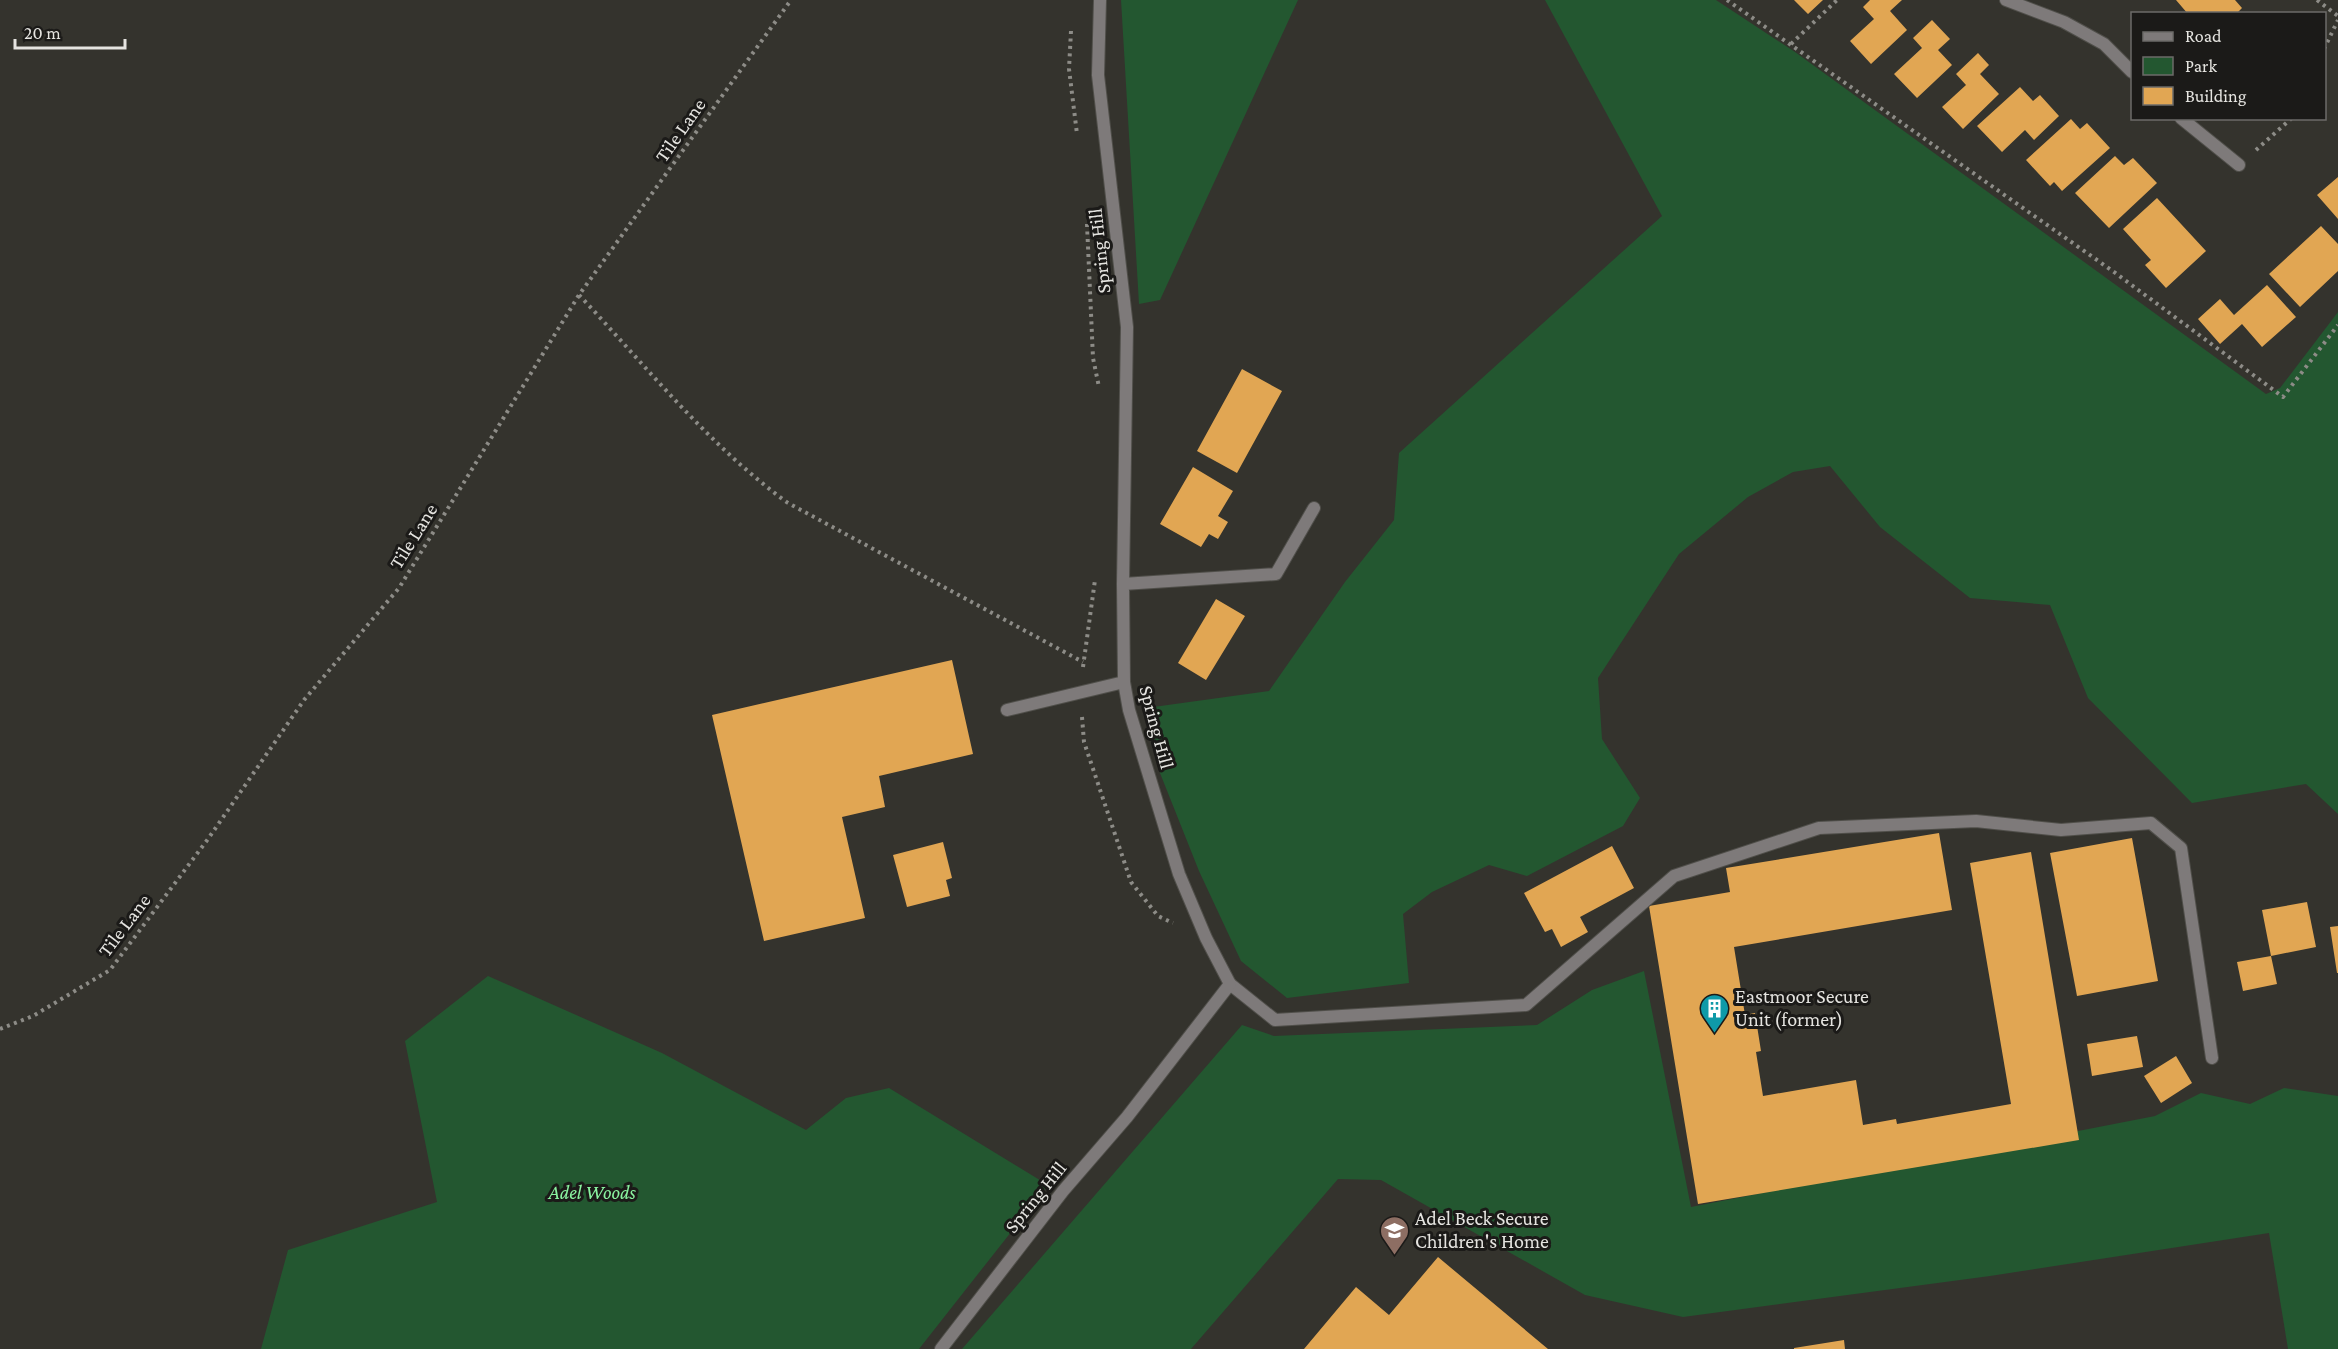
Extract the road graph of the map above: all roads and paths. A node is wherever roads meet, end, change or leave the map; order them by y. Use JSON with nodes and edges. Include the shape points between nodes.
{"nodes":[{"id":1,"x":791,"y":0,"type":"edge"},
{"id":2,"x":1100,"y":0,"type":"edge"},
{"id":3,"x":1727,"y":0,"type":"edge"},
{"id":4,"x":1837,"y":0,"type":"edge"},
{"id":5,"x":2006,"y":0,"type":"edge"},
{"id":6,"x":2320,"y":1,"type":"edge"},
{"id":7,"x":2338,"y":18,"type":"edge"},
{"id":8,"x":1791,"y":45,"type":"junction"},
{"id":9,"x":2326,"y":48,"type":"edge"},
{"id":10,"x":2131,"y":70,"type":"edge"},
{"id":11,"x":2183,"y":120,"type":"edge"},
{"id":12,"x":2290,"y":120,"type":"edge"},
{"id":13,"x":2239,"y":165,"type":"joint"},
{"id":14,"x":579,"y":295,"type":"junction"},
{"id":15,"x":2338,"y":325,"type":"edge"},
{"id":16,"x":1314,"y":508,"type":"dead end"},
{"id":17,"x":1123,"y":584,"type":"junction"},
{"id":18,"x":1124,"y":682,"type":"junction"},
{"id":19,"x":1006,"y":710,"type":"dead end"},
{"id":20,"x":1230,"y":984,"type":"junction"},
{"id":21,"x":0,"y":1029,"type":"edge"},
{"id":22,"x":2212,"y":1058,"type":"dead end"},
{"id":23,"x":940,"y":1349,"type":"edge"}],
"edges":[{"from":1,"to":14,"type":"path","name":"Tile Lane"},
{"from":2,"to":17,"type":"street","name":"Spring Hill","via":[[1098,75],[1127,327]]},
{"from":3,"to":8,"type":"path"},
{"from":4,"to":8,"type":"path"},
{"from":5,"to":10,"type":"street","via":[[2064,22],[2104,44]]},
{"from":6,"to":7,"type":"path"},
{"from":7,"to":9,"type":"path"},
{"from":8,"to":15,"type":"path","via":[[2114,272],[2283,397]]},
{"from":11,"to":13,"type":"street"},
{"from":12,"to":13,"type":"path"},
{"from":14,"to":18,"type":"path","via":[[706,434],[751,476],[788,503]]},
{"from":14,"to":21,"type":"path","name":"Tile Lane","via":[[399,588],[304,700],[208,839],[110,970],[33,1016]]},
{"from":16,"to":17,"type":"street","via":[[1276,574]]},
{"from":17,"to":18,"type":"street","name":"Spring Hill"},
{"from":18,"to":19,"type":"street"},
{"from":18,"to":20,"type":"street","name":"Spring Hill","via":[[1179,874]]},
{"from":20,"to":22,"type":"street","via":[[1275,1020],[1526,1005],[1674,876],[1819,828],[1976,821],[2061,830],[2151,823],[2181,849]]},
{"from":20,"to":23,"type":"street","name":"Spring Hill"}]}
